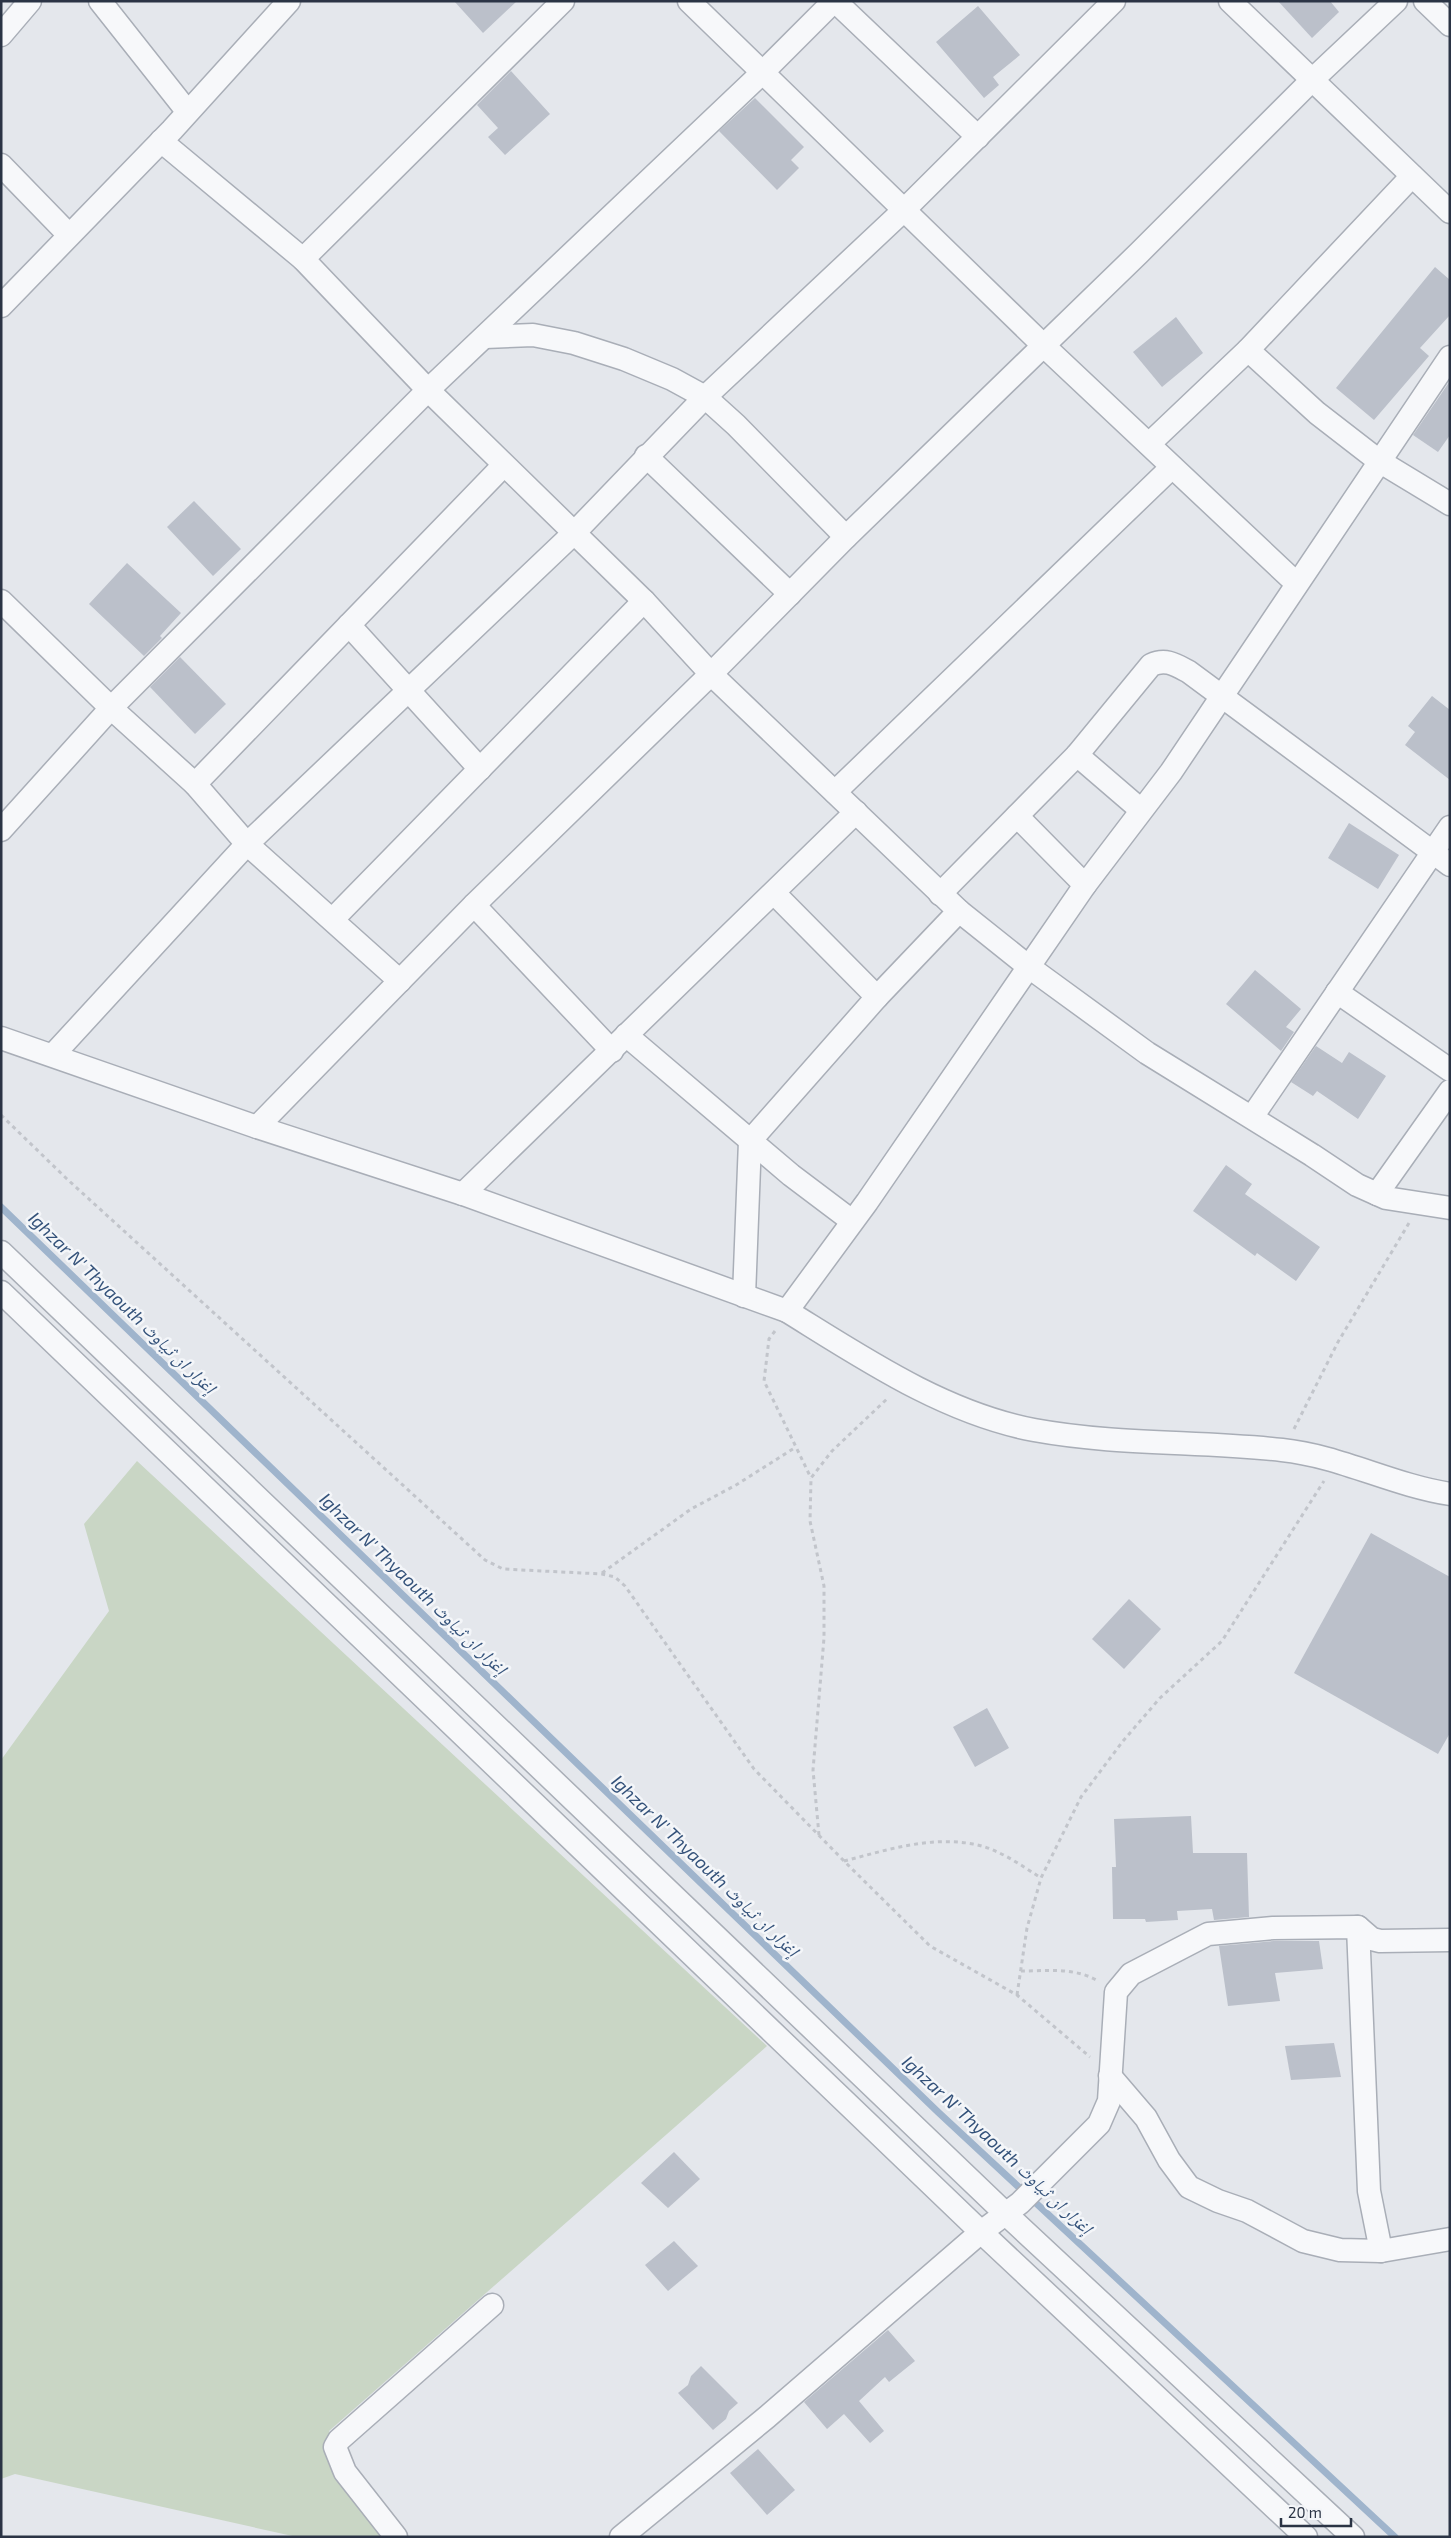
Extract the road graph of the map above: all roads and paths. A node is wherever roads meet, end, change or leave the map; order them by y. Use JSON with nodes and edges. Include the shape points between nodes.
{"nodes":[{"id":1,"x":30,"y":1,"type":"edge"},
{"id":2,"x":100,"y":1,"type":"edge"},
{"id":3,"x":289,"y":1,"type":"edge"},
{"id":4,"x":563,"y":1,"type":"edge"},
{"id":5,"x":689,"y":1,"type":"edge"},
{"id":6,"x":835,"y":1,"type":"edge"},
{"id":7,"x":1114,"y":1,"type":"edge"},
{"id":8,"x":1230,"y":1,"type":"edge"},
{"id":9,"x":1396,"y":1,"type":"edge"},
{"id":10,"x":1425,"y":1,"type":"edge"},
{"id":11,"x":1450,"y":25,"type":"edge"},
{"id":12,"x":1,"y":35,"type":"edge"},
{"id":13,"x":763,"y":72,"type":"junction"},
{"id":14,"x":1311,"y":81,"type":"junction"},
{"id":15,"x":187,"y":111,"type":"junction"},
{"id":16,"x":978,"y":137,"type":"junction"},
{"id":17,"x":161,"y":141,"type":"junction"},
{"id":18,"x":1,"y":165,"type":"edge"},
{"id":19,"x":1412,"y":176,"type":"junction"},
{"id":20,"x":904,"y":210,"type":"junction"},
{"id":21,"x":1450,"y":212,"type":"edge"},
{"id":22,"x":70,"y":236,"type":"junction"},
{"id":23,"x":303,"y":259,"type":"junction"},
{"id":24,"x":1,"y":306,"type":"edge"},
{"id":25,"x":485,"y":337,"type":"junction"},
{"id":26,"x":1044,"y":346,"type":"junction"},
{"id":27,"x":1248,"y":350,"type":"junction"},
{"id":28,"x":1450,"y":358,"type":"edge"},
{"id":29,"x":428,"y":390,"type":"junction"},
{"id":30,"x":704,"y":396,"type":"junction"},
{"id":31,"x":1149,"y":444,"type":"junction"},
{"id":32,"x":646,"y":456,"type":"junction"},
{"id":33,"x":1380,"y":461,"type":"junction"},
{"id":34,"x":503,"y":466,"type":"junction"},
{"id":35,"x":1172,"y":468,"type":"junction"},
{"id":36,"x":1450,"y":504,"type":"edge"},
{"id":37,"x":574,"y":533,"type":"junction"},
{"id":38,"x":846,"y":537,"type":"junction"},
{"id":39,"x":1296,"y":583,"type":"junction"},
{"id":40,"x":790,"y":594,"type":"junction"},
{"id":41,"x":1,"y":601,"type":"edge"},
{"id":42,"x":644,"y":601,"type":"junction"},
{"id":43,"x":349,"y":626,"type":"junction"},
{"id":44,"x":711,"y":674,"type":"junction"},
{"id":45,"x":408,"y":690,"type":"junction"},
{"id":46,"x":1222,"y":698,"type":"junction"},
{"id":47,"x":111,"y":708,"type":"junction"},
{"id":48,"x":1077,"y":755,"type":"junction"},
{"id":49,"x":480,"y":769,"type":"junction"},
{"id":50,"x":195,"y":784,"type":"junction"},
{"id":51,"x":835,"y":792,"type":"junction"},
{"id":52,"x":1140,"y":810,"type":"junction"},
{"id":53,"x":856,"y":812,"type":"junction"},
{"id":54,"x":1017,"y":816,"type":"junction"},
{"id":55,"x":1450,"y":827,"type":"edge"},
{"id":56,"x":1,"y":830,"type":"edge"},
{"id":57,"x":247,"y":844,"type":"junction"},
{"id":58,"x":1441,"y":859,"type":"edge"},
{"id":59,"x":1085,"y":885,"type":"junction"},
{"id":60,"x":774,"y":893,"type":"junction"},
{"id":61,"x":940,"y":894,"type":"junction"},
{"id":62,"x":474,"y":905,"type":"junction"},
{"id":63,"x":958,"y":911,"type":"junction"},
{"id":64,"x":333,"y":920,"type":"junction"},
{"id":65,"x":1029,"y":967,"type":"junction"},
{"id":66,"x":400,"y":981,"type":"junction"},
{"id":67,"x":1337,"y":992,"type":"junction"},
{"id":68,"x":877,"y":997,"type":"junction"},
{"id":69,"x":1,"y":1038,"type":"edge"},
{"id":70,"x":619,"y":1043,"type":"junction"},
{"id":71,"x":53,"y":1054,"type":"junction"},
{"id":72,"x":1450,"y":1070,"type":"edge"},
{"id":73,"x":1450,"y":1091,"type":"edge"},
{"id":74,"x":1,"y":1115,"type":"edge"},
{"id":75,"x":1252,"y":1117,"type":"junction"},
{"id":76,"x":257,"y":1127,"type":"junction"},
{"id":77,"x":750,"y":1140,"type":"junction"},
{"id":78,"x":463,"y":1194,"type":"junction"},
{"id":79,"x":1377,"y":1194,"type":"junction"},
{"id":80,"x":1421,"y":1203,"type":"junction"},
{"id":81,"x":1450,"y":1208,"type":"edge"},
{"id":82,"x":852,"y":1220,"type":"junction"},
{"id":83,"x":1,"y":1252,"type":"edge"},
{"id":84,"x":1,"y":1292,"type":"edge"},
{"id":85,"x":744,"y":1296,"type":"junction"},
{"id":86,"x":787,"y":1312,"type":"junction"},
{"id":87,"x":904,"y":1383,"type":"junction"},
{"id":88,"x":796,"y":1447,"type":"junction"},
{"id":89,"x":1284,"y":1450,"type":"junction"},
{"id":90,"x":1336,"y":1461,"type":"junction"},
{"id":91,"x":811,"y":1478,"type":"junction"},
{"id":92,"x":1450,"y":1494,"type":"edge"},
{"id":93,"x":602,"y":1574,"type":"junction"},
{"id":94,"x":820,"y":1836,"type":"junction"},
{"id":95,"x":844,"y":1861,"type":"junction"},
{"id":96,"x":1041,"y":1878,"type":"junction"},
{"id":97,"x":1358,"y":1928,"type":"junction"},
{"id":98,"x":1450,"y":1940,"type":"edge"},
{"id":99,"x":1020,"y":1972,"type":"junction"},
{"id":100,"x":1116,"y":1992,"type":"junction"},
{"id":101,"x":1017,"y":1995,"type":"junction"},
{"id":102,"x":1110,"y":2076,"type":"junction"},
{"id":103,"x":1013,"y":2209,"type":"junction"},
{"id":104,"x":981,"y":2232,"type":"junction"},
{"id":105,"x":1450,"y":2239,"type":"edge"},
{"id":106,"x":1381,"y":2251,"type":"junction"},
{"id":107,"x":492,"y":2305,"type":"dead end"},
{"id":108,"x":396,"y":2537,"type":"edge"},
{"id":109,"x":621,"y":2537,"type":"edge"},
{"id":110,"x":1306,"y":2537,"type":"edge"},
{"id":111,"x":1353,"y":2537,"type":"edge"}],
"edges":[{"from":1,"to":12,"type":"street"},
{"from":2,"to":15,"type":"street"},
{"from":3,"to":15,"type":"street"},
{"from":4,"to":23,"type":"street"},
{"from":5,"to":13,"type":"street"},
{"from":6,"to":13,"type":"street"},
{"from":6,"to":16,"type":"street"},
{"from":7,"to":16,"type":"street"},
{"from":8,"to":14,"type":"street"},
{"from":9,"to":14,"type":"street"},
{"from":10,"to":11,"type":"street"},
{"from":13,"to":20,"type":"street"},
{"from":13,"to":25,"type":"street"},
{"from":14,"to":19,"type":"street"},
{"from":14,"to":26,"type":"street"},
{"from":15,"to":17,"type":"street"},
{"from":16,"to":20,"type":"street"},
{"from":17,"to":22,"type":"street"},
{"from":17,"to":23,"type":"street"},
{"from":18,"to":22,"type":"street"},
{"from":19,"to":21,"type":"street"},
{"from":19,"to":27,"type":"street"},
{"from":20,"to":26,"type":"street"},
{"from":20,"to":30,"type":"street"},
{"from":22,"to":24,"type":"street"},
{"from":23,"to":29,"type":"street"},
{"from":25,"to":29,"type":"street"},
{"from":25,"to":30,"type":"street","via":[[533,335],[574,342],[624,359]]},
{"from":26,"to":31,"type":"street"},
{"from":26,"to":38,"type":"street"},
{"from":27,"to":31,"type":"street"},
{"from":27,"to":33,"type":"street","via":[[1317,412]]},
{"from":28,"to":33,"type":"street"},
{"from":29,"to":34,"type":"street"},
{"from":29,"to":47,"type":"street"},
{"from":30,"to":32,"type":"street"},
{"from":30,"to":38,"type":"street"},
{"from":31,"to":35,"type":"street"},
{"from":32,"to":37,"type":"street"},
{"from":32,"to":40,"type":"street"},
{"from":33,"to":36,"type":"street"},
{"from":33,"to":39,"type":"street"},
{"from":34,"to":37,"type":"street"},
{"from":34,"to":43,"type":"street"},
{"from":35,"to":39,"type":"street"},
{"from":35,"to":51,"type":"street"},
{"from":37,"to":42,"type":"street"},
{"from":37,"to":45,"type":"street"},
{"from":38,"to":40,"type":"street"},
{"from":39,"to":46,"type":"street"},
{"from":40,"to":44,"type":"street"},
{"from":41,"to":47,"type":"street"},
{"from":42,"to":44,"type":"street"},
{"from":42,"to":49,"type":"street"},
{"from":43,"to":45,"type":"street"},
{"from":43,"to":50,"type":"street"},
{"from":44,"to":51,"type":"street"},
{"from":44,"to":62,"type":"street"},
{"from":45,"to":49,"type":"street"},
{"from":45,"to":57,"type":"street"},
{"from":46,"to":48,"type":"street","via":[[1189,672],[1171,663],[1151,665]]},
{"from":46,"to":52,"type":"street","via":[[1171,772]]},
{"from":46,"to":58,"type":"street"},
{"from":47,"to":50,"type":"street"},
{"from":47,"to":56,"type":"street"},
{"from":48,"to":52,"type":"street"},
{"from":48,"to":54,"type":"street"},
{"from":49,"to":64,"type":"street"},
{"from":50,"to":57,"type":"street"},
{"from":51,"to":53,"type":"street"},
{"from":52,"to":59,"type":"street"},
{"from":53,"to":60,"type":"street"},
{"from":53,"to":61,"type":"street"},
{"from":54,"to":59,"type":"street"},
{"from":54,"to":61,"type":"street"},
{"from":55,"to":58,"type":"street"},
{"from":57,"to":64,"type":"street"},
{"from":57,"to":71,"type":"street"},
{"from":58,"to":67,"type":"street"},
{"from":59,"to":65,"type":"street"},
{"from":60,"to":68,"type":"street"},
{"from":60,"to":70,"type":"street"},
{"from":61,"to":63,"type":"street"},
{"from":62,"to":66,"type":"street"},
{"from":62,"to":70,"type":"street"},
{"from":63,"to":65,"type":"street"},
{"from":63,"to":68,"type":"street"},
{"from":64,"to":66,"type":"street"},
{"from":65,"to":75,"type":"street","via":[[1147,1053]]},
{"from":65,"to":82,"type":"street"},
{"from":66,"to":76,"type":"street"},
{"from":67,"to":72,"type":"street"},
{"from":67,"to":75,"type":"street"},
{"from":68,"to":77,"type":"street"},
{"from":69,"to":71,"type":"street"},
{"from":70,"to":77,"type":"street"},
{"from":70,"to":78,"type":"street"},
{"from":71,"to":76,"type":"street"},
{"from":73,"to":79,"type":"street"},
{"from":74,"to":93,"type":"path","via":[[485,1560],[504,1569]]},
{"from":75,"to":79,"type":"street","via":[[1357,1185]]},
{"from":76,"to":78,"type":"street"},
{"from":77,"to":82,"type":"street"},
{"from":77,"to":85,"type":"street"},
{"from":78,"to":85,"type":"street"},
{"from":79,"to":80,"type":"street"},
{"from":80,"to":81,"type":"street"},
{"from":80,"to":89,"type":"path","via":[[1338,1342]]},
{"from":82,"to":86,"type":"street"},
{"from":83,"to":103,"type":"street"},
{"from":84,"to":104,"type":"street"},
{"from":85,"to":86,"type":"street"},
{"from":86,"to":87,"type":"street"},
{"from":86,"to":88,"type":"path","via":[[769,1339],[764,1382]]},
{"from":87,"to":89,"type":"street","via":[[982,1415],[1032,1430],[1085,1437]]},
{"from":87,"to":91,"type":"path","via":[[832,1451]]},
{"from":88,"to":91,"type":"path"},
{"from":88,"to":93,"type":"path","via":[[691,1509]]},
{"from":89,"to":90,"type":"street"},
{"from":90,"to":92,"type":"street","via":[[1363,1472]]},
{"from":90,"to":96,"type":"path","via":[[1222,1641],[1160,1698],[1081,1797]]},
{"from":91,"to":94,"type":"path","via":[[810,1522],[824,1586],[824,1638],[813,1770]]},
{"from":93,"to":94,"type":"path","via":[[615,1577],[625,1586],[754,1769]]},
{"from":94,"to":95,"type":"path"},
{"from":95,"to":96,"type":"path","via":[[921,1842],[974,1844],[1010,1859]]},
{"from":95,"to":101,"type":"path","via":[[930,1946]]},
{"from":96,"to":99,"type":"path","via":[[1027,1928]]},
{"from":97,"to":98,"type":"street","via":[[1380,1941]]},
{"from":97,"to":100,"type":"street","via":[[1273,1928],[1208,1934],[1131,1974]]},
{"from":97,"to":106,"type":"street","via":[[1369,2191]]},
{"from":99,"to":100,"type":"path","via":[[1064,1971],[1090,1976]]},
{"from":99,"to":101,"type":"path"},
{"from":100,"to":102,"type":"street"},
{"from":101,"to":102,"type":"path"},
{"from":102,"to":103,"type":"street","via":[[1109,2101],[1099,2124]]},
{"from":102,"to":106,"type":"street","via":[[1146,2118],[1169,2160],[1189,2187],[1247,2211],[1302,2241],[1340,2250]]},
{"from":103,"to":104,"type":"street"},
{"from":103,"to":111,"type":"street"},
{"from":104,"to":109,"type":"street","via":[[767,2417]]},
{"from":104,"to":110,"type":"street"},
{"from":105,"to":106,"type":"street"},
{"from":107,"to":108,"type":"street","via":[[339,2440],[335,2447],[345,2472]]}]}
